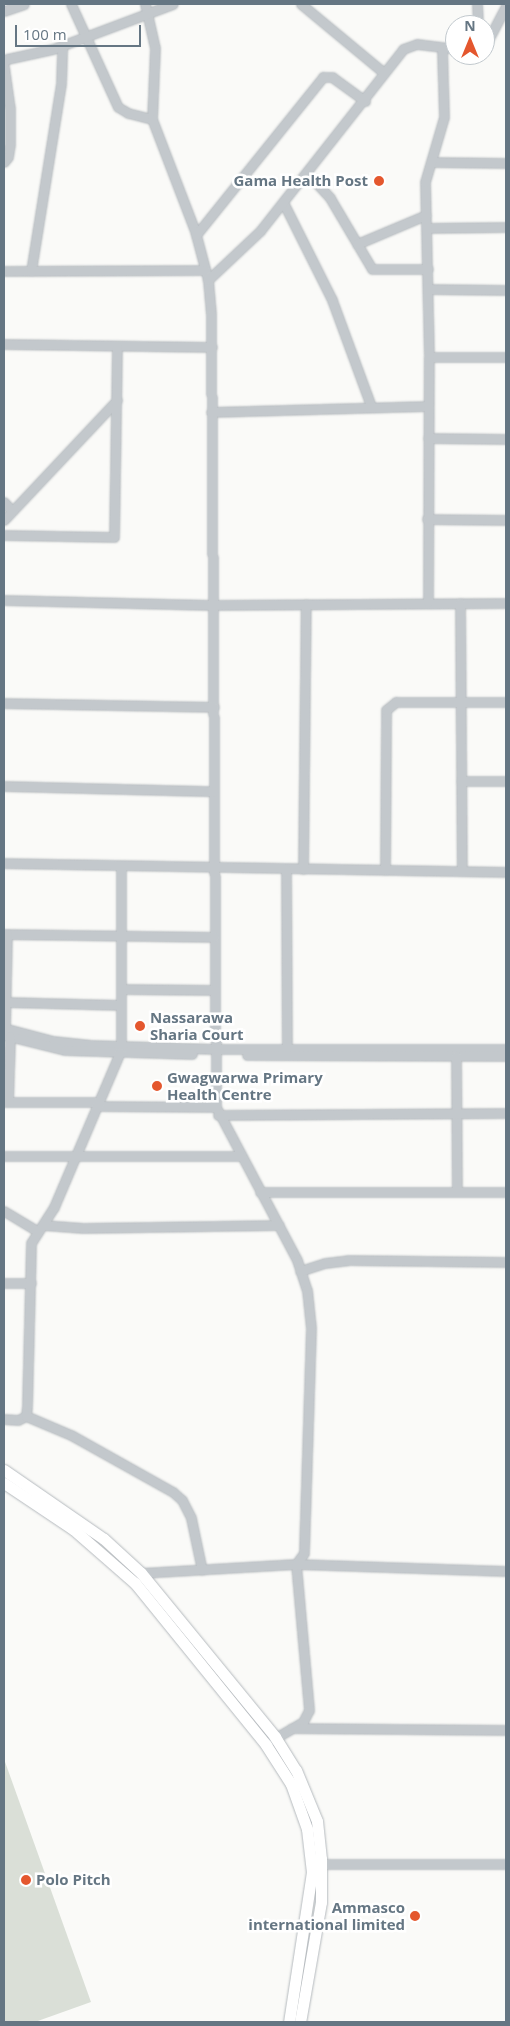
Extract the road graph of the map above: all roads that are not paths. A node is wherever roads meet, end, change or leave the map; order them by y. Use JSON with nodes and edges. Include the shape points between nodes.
{"nodes":[{"id":1,"x":24,"y":4,"type":"edge"},
{"id":2,"x":71,"y":4,"type":"edge"},
{"id":3,"x":173,"y":4,"type":"edge"},
{"id":4,"x":301,"y":4,"type":"edge"},
{"id":5,"x":506,"y":6,"type":"edge"},
{"id":6,"x":147,"y":8,"type":"edge"},
{"id":7,"x":4,"y":11,"type":"edge"},
{"id":8,"x":495,"y":27,"type":"edge"},
{"id":9,"x":85,"y":36,"type":"junction"},
{"id":10,"x":62,"y":46,"type":"junction"},
{"id":11,"x":442,"y":50,"type":"junction"},
{"id":12,"x":445,"y":50,"type":"edge"},
{"id":13,"x":4,"y":62,"type":"edge"},
{"id":14,"x":4,"y":67,"type":"edge"},
{"id":15,"x":384,"y":74,"type":"junction"},
{"id":16,"x":365,"y":100,"type":"junction"},
{"id":17,"x":152,"y":119,"type":"junction"},
{"id":18,"x":4,"y":162,"type":"edge"},
{"id":19,"x":431,"y":162,"type":"junction"},
{"id":20,"x":506,"y":163,"type":"edge"},
{"id":21,"x":307,"y":173,"type":"junction"},
{"id":22,"x":283,"y":202,"type":"junction"},
{"id":23,"x":426,"y":216,"type":"junction"},
{"id":24,"x":506,"y":227,"type":"edge"},
{"id":25,"x":426,"y":228,"type":"junction"},
{"id":26,"x":196,"y":235,"type":"junction"},
{"id":27,"x":357,"y":244,"type":"junction"},
{"id":28,"x":428,"y":269,"type":"junction"},
{"id":29,"x":31,"y":270,"type":"junction"},
{"id":30,"x":205,"y":270,"type":"junction"},
{"id":31,"x":4,"y":271,"type":"edge"},
{"id":32,"x":208,"y":280,"type":"junction"},
{"id":33,"x":428,"y":290,"type":"junction"},
{"id":34,"x":506,"y":290,"type":"edge"},
{"id":35,"x":4,"y":344,"type":"edge"},
{"id":36,"x":118,"y":347,"type":"junction"},
{"id":37,"x":212,"y":347,"type":"junction"},
{"id":38,"x":429,"y":357,"type":"junction"},
{"id":39,"x":506,"y":357,"type":"edge"},
{"id":40,"x":117,"y":400,"type":"junction"},
{"id":41,"x":371,"y":406,"type":"junction"},
{"id":42,"x":428,"y":406,"type":"junction"},
{"id":43,"x":211,"y":412,"type":"junction"},
{"id":44,"x":428,"y":438,"type":"junction"},
{"id":45,"x":506,"y":439,"type":"edge"},
{"id":46,"x":4,"y":502,"type":"edge"},
{"id":47,"x":12,"y":512,"type":"junction"},
{"id":48,"x":427,"y":519,"type":"junction"},
{"id":49,"x":4,"y":520,"type":"edge"},
{"id":50,"x":506,"y":520,"type":"edge"},
{"id":51,"x":4,"y":535,"type":"edge"},
{"id":52,"x":4,"y":600,"type":"edge"},
{"id":53,"x":428,"y":602,"type":"junction"},
{"id":54,"x":460,"y":602,"type":"junction"},
{"id":55,"x":506,"y":603,"type":"edge"},
{"id":56,"x":306,"y":604,"type":"junction"},
{"id":57,"x":211,"y":605,"type":"junction"},
{"id":58,"x":461,"y":702,"type":"junction"},
{"id":59,"x":506,"y":702,"type":"edge"},
{"id":60,"x":4,"y":703,"type":"edge"},
{"id":61,"x":214,"y":707,"type":"junction"},
{"id":62,"x":461,"y":781,"type":"junction"},
{"id":63,"x":506,"y":781,"type":"edge"},
{"id":64,"x":4,"y":786,"type":"edge"},
{"id":65,"x":214,"y":791,"type":"junction"},
{"id":66,"x":4,"y":863,"type":"edge"},
{"id":67,"x":121,"y":866,"type":"junction"},
{"id":68,"x":213,"y":868,"type":"junction"},
{"id":69,"x":286,"y":869,"type":"junction"},
{"id":70,"x":303,"y":869,"type":"junction"},
{"id":71,"x":385,"y":870,"type":"junction"},
{"id":72,"x":462,"y":872,"type":"junction"},
{"id":73,"x":506,"y":872,"type":"edge"},
{"id":74,"x":5,"y":934,"type":"edge"},
{"id":75,"x":122,"y":935,"type":"junction"},
{"id":76,"x":214,"y":937,"type":"junction"},
{"id":77,"x":122,"y":989,"type":"junction"},
{"id":78,"x":215,"y":990,"type":"junction"},
{"id":79,"x":5,"y":1002,"type":"junction"},
{"id":80,"x":122,"y":1005,"type":"junction"},
{"id":81,"x":5,"y":1032,"type":"edge"},
{"id":82,"x":121,"y":1049,"type":"junction"},
{"id":83,"x":287,"y":1049,"type":"junction"},
{"id":84,"x":506,"y":1049,"type":"edge"},
{"id":85,"x":215,"y":1052,"type":"junction"},
{"id":86,"x":456,"y":1056,"type":"junction"},
{"id":87,"x":506,"y":1056,"type":"edge"},
{"id":88,"x":6,"y":1102,"type":"edge"},
{"id":89,"x":98,"y":1104,"type":"junction"},
{"id":90,"x":217,"y":1111,"type":"junction"},
{"id":91,"x":456,"y":1112,"type":"junction"},
{"id":92,"x":506,"y":1113,"type":"edge"},
{"id":93,"x":4,"y":1156,"type":"edge"},
{"id":94,"x":240,"y":1156,"type":"junction"},
{"id":95,"x":77,"y":1157,"type":"junction"},
{"id":96,"x":260,"y":1192,"type":"junction"},
{"id":97,"x":457,"y":1192,"type":"junction"},
{"id":98,"x":506,"y":1192,"type":"edge"},
{"id":99,"x":4,"y":1211,"type":"edge"},
{"id":100,"x":279,"y":1225,"type":"junction"},
{"id":101,"x":40,"y":1228,"type":"junction"},
{"id":102,"x":506,"y":1262,"type":"edge"},
{"id":103,"x":300,"y":1271,"type":"junction"},
{"id":104,"x":4,"y":1283,"type":"edge"},
{"id":105,"x":31,"y":1283,"type":"junction"},
{"id":106,"x":26,"y":1416,"type":"junction"},
{"id":107,"x":4,"y":1419,"type":"edge"},
{"id":108,"x":4,"y":1470,"type":"edge"},
{"id":109,"x":4,"y":1483,"type":"edge"},
{"id":110,"x":296,"y":1564,"type":"junction"},
{"id":111,"x":202,"y":1570,"type":"junction"},
{"id":112,"x":506,"y":1571,"type":"edge"},
{"id":113,"x":142,"y":1574,"type":"junction"},
{"id":114,"x":290,"y":1728,"type":"junction"},
{"id":115,"x":506,"y":1730,"type":"edge"},
{"id":116,"x":275,"y":1736,"type":"junction"},
{"id":117,"x":266,"y":1745,"type":"junction"},
{"id":118,"x":322,"y":1864,"type":"junction"},
{"id":119,"x":506,"y":1864,"type":"edge"},
{"id":120,"x":312,"y":1925,"type":"junction"},
{"id":121,"x":289,"y":2022,"type":"edge"},
{"id":122,"x":300,"y":2022,"type":"edge"}],
"edges":[{"from":1,"to":7,"type":"street"},
{"from":2,"to":9,"type":"street"},
{"from":3,"to":6,"type":"street"},
{"from":4,"to":15,"type":"street"},
{"from":5,"to":8,"type":"street"},
{"from":6,"to":9,"type":"street"},
{"from":6,"to":17,"type":"street","via":[[155,57]]},
{"from":9,"to":10,"type":"street"},
{"from":9,"to":17,"type":"street","via":[[118,107],[128,114]]},
{"from":10,"to":13,"type":"street","via":[[7,58]]},
{"from":10,"to":29,"type":"street","via":[[61,83]]},
{"from":11,"to":12,"type":"street"},
{"from":11,"to":15,"type":"street","via":[[409,45]]},
{"from":11,"to":19,"type":"street","via":[[444,116]]},
{"from":14,"to":18,"type":"street","via":[[10,136],[8,157]]},
{"from":15,"to":16,"type":"street"},
{"from":16,"to":21,"type":"street"},
{"from":16,"to":26,"type":"street","via":[[332,77],[323,77]]},
{"from":17,"to":26,"type":"street"},
{"from":19,"to":20,"type":"street"},
{"from":19,"to":23,"type":"street","via":[[425,178]]},
{"from":21,"to":22,"type":"street"},
{"from":21,"to":27,"type":"street","via":[[330,198]]},
{"from":22,"to":32,"type":"street","via":[[237,256]]},
{"from":22,"to":41,"type":"street","via":[[332,300]]},
{"from":23,"to":25,"type":"street"},
{"from":23,"to":27,"type":"street"},
{"from":24,"to":25,"type":"street"},
{"from":25,"to":28,"type":"street"},
{"from":26,"to":30,"type":"street"},
{"from":27,"to":28,"type":"street","via":[[376,270]]},
{"from":28,"to":33,"type":"street"},
{"from":29,"to":30,"type":"street"},
{"from":29,"to":31,"type":"street"},
{"from":30,"to":32,"type":"street"},
{"from":32,"to":37,"type":"street"},
{"from":33,"to":34,"type":"street"},
{"from":33,"to":38,"type":"street"},
{"from":35,"to":36,"type":"street"},
{"from":36,"to":37,"type":"street"},
{"from":36,"to":40,"type":"street"},
{"from":37,"to":43,"type":"street"},
{"from":38,"to":39,"type":"street"},
{"from":38,"to":42,"type":"street"},
{"from":40,"to":47,"type":"street"},
{"from":40,"to":51,"type":"street","via":[[114,537]]},
{"from":41,"to":42,"type":"street"},
{"from":41,"to":43,"type":"street"},
{"from":42,"to":44,"type":"street"},
{"from":43,"to":57,"type":"street"},
{"from":44,"to":45,"type":"street"},
{"from":44,"to":48,"type":"street"},
{"from":46,"to":47,"type":"street"},
{"from":47,"to":49,"type":"street"},
{"from":48,"to":50,"type":"street"},
{"from":48,"to":53,"type":"street"},
{"from":52,"to":57,"type":"street"},
{"from":53,"to":54,"type":"street"},
{"from":53,"to":56,"type":"street"},
{"from":54,"to":55,"type":"street"},
{"from":54,"to":58,"type":"street"},
{"from":56,"to":57,"type":"street"},
{"from":56,"to":70,"type":"street"},
{"from":57,"to":61,"type":"street"},
{"from":58,"to":59,"type":"street"},
{"from":58,"to":62,"type":"street"},
{"from":58,"to":71,"type":"street","via":[[396,702],[386,710]]},
{"from":60,"to":61,"type":"street"},
{"from":61,"to":65,"type":"street"},
{"from":62,"to":63,"type":"street"},
{"from":62,"to":72,"type":"street"},
{"from":64,"to":65,"type":"street"},
{"from":65,"to":68,"type":"street"},
{"from":66,"to":67,"type":"street"},
{"from":67,"to":68,"type":"street"},
{"from":67,"to":75,"type":"street"},
{"from":68,"to":69,"type":"street"},
{"from":68,"to":76,"type":"street"},
{"from":69,"to":70,"type":"street"},
{"from":69,"to":83,"type":"street"},
{"from":70,"to":71,"type":"street"},
{"from":71,"to":72,"type":"street"},
{"from":72,"to":73,"type":"street"},
{"from":74,"to":75,"type":"street"},
{"from":74,"to":79,"type":"street"},
{"from":75,"to":76,"type":"street"},
{"from":75,"to":77,"type":"street"},
{"from":76,"to":78,"type":"street"},
{"from":77,"to":78,"type":"street"},
{"from":77,"to":80,"type":"street"},
{"from":78,"to":85,"type":"street"},
{"from":79,"to":80,"type":"street"},
{"from":79,"to":81,"type":"street"},
{"from":80,"to":82,"type":"street"},
{"from":81,"to":82,"type":"street","via":[[52,1048]]},
{"from":81,"to":88,"type":"street"},
{"from":82,"to":85,"type":"street"},
{"from":82,"to":89,"type":"street"},
{"from":83,"to":84,"type":"street"},
{"from":83,"to":85,"type":"street"},
{"from":85,"to":86,"type":"street"},
{"from":85,"to":90,"type":"street"},
{"from":86,"to":87,"type":"street"},
{"from":86,"to":91,"type":"street"},
{"from":88,"to":89,"type":"street"},
{"from":89,"to":90,"type":"street"},
{"from":89,"to":95,"type":"street"},
{"from":90,"to":91,"type":"street"},
{"from":90,"to":94,"type":"street"},
{"from":91,"to":92,"type":"street"},
{"from":91,"to":97,"type":"street"},
{"from":93,"to":95,"type":"street"},
{"from":94,"to":95,"type":"street"},
{"from":94,"to":96,"type":"street"},
{"from":95,"to":101,"type":"street"},
{"from":96,"to":97,"type":"street"},
{"from":96,"to":100,"type":"street"},
{"from":97,"to":98,"type":"street"},
{"from":99,"to":101,"type":"street"},
{"from":100,"to":101,"type":"street"},
{"from":100,"to":103,"type":"street"},
{"from":101,"to":105,"type":"street","via":[[29,1253]]},
{"from":102,"to":103,"type":"street","via":[[348,1260]]},
{"from":103,"to":110,"type":"street","via":[[307,1290],[311,1365],[304,1553]]},
{"from":104,"to":105,"type":"street"},
{"from":105,"to":106,"type":"street"},
{"from":106,"to":107,"type":"street","via":[[18,1420]]},
{"from":106,"to":111,"type":"street","via":[[71,1435],[174,1492],[191,1518]]},
{"from":108,"to":113,"type":"main road","via":[[97,1533]]},
{"from":109,"to":117,"type":"main road","via":[[73,1529],[129,1577]]},
{"from":110,"to":111,"type":"street"},
{"from":110,"to":112,"type":"street"},
{"from":110,"to":114,"type":"street","via":[[309,1710],[303,1722]]},
{"from":111,"to":113,"type":"street"},
{"from":113,"to":116,"type":"main road"},
{"from":114,"to":115,"type":"street"},
{"from":114,"to":116,"type":"street"},
{"from":116,"to":117,"type":"street"},
{"from":116,"to":118,"type":"main road","via":[[288,1754],[312,1803]]},
{"from":117,"to":120,"type":"main road","via":[[291,1784],[307,1829],[312,1872]]},
{"from":118,"to":119,"type":"street"},
{"from":118,"to":120,"type":"main road"},
{"from":120,"to":121,"type":"main road"},
{"from":120,"to":122,"type":"main road"}]}
